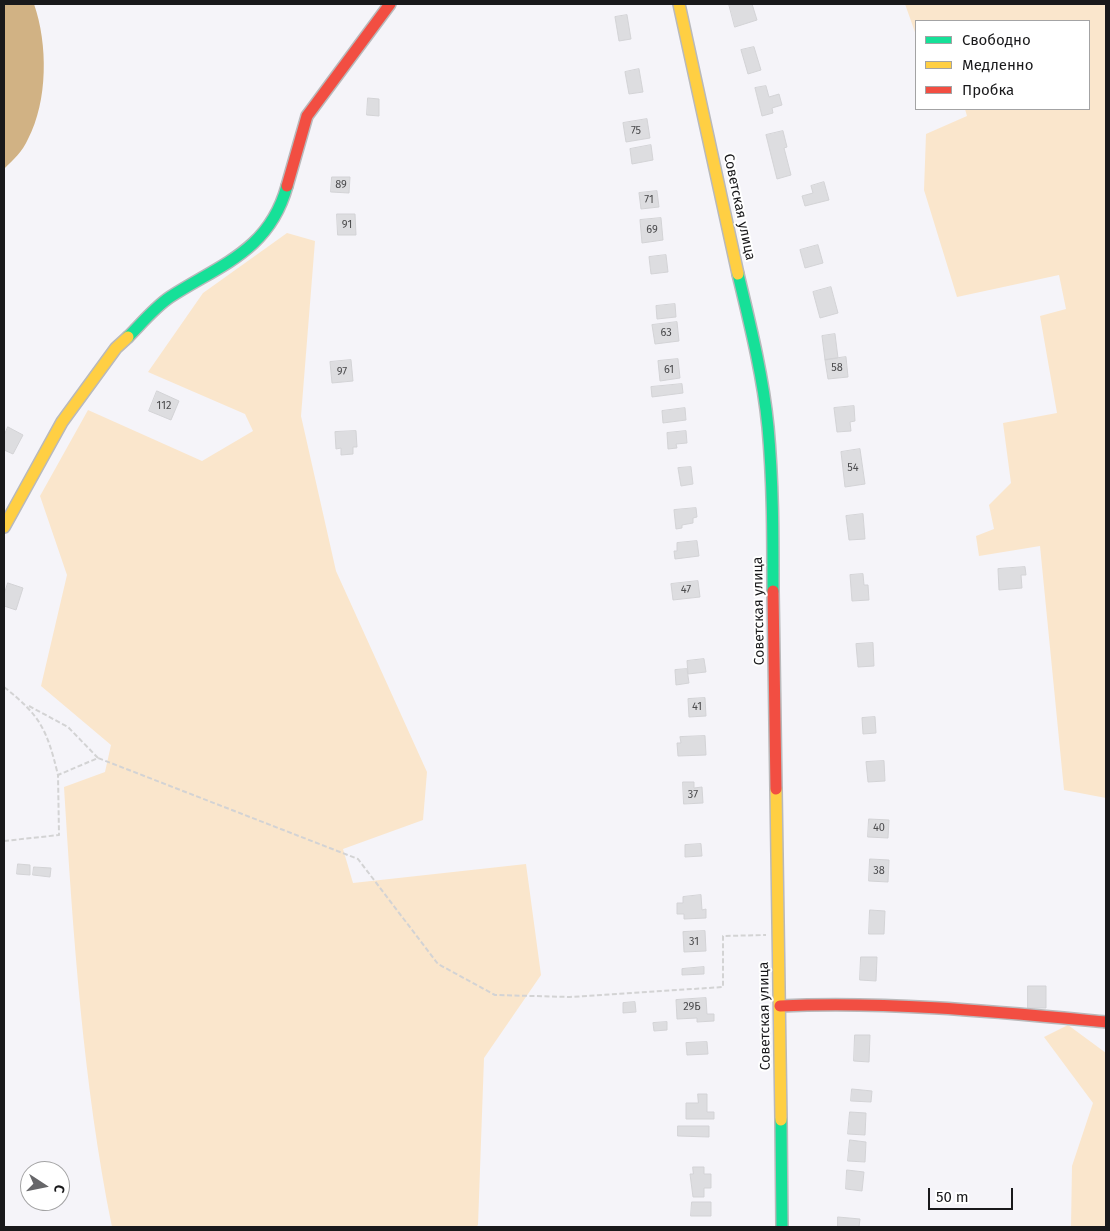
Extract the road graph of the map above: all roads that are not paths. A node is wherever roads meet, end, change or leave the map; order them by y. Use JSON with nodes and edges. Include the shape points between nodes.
{"nodes":[{"id":1,"x":390,"y":4,"type":"edge"},
{"id":2,"x":679,"y":4,"type":"edge"},
{"id":3,"x":4,"y":527,"type":"edge"},
{"id":4,"x":780,"y":1006,"type":"junction"},
{"id":5,"x":1106,"y":1022,"type":"edge"},
{"id":6,"x":782,"y":1227,"type":"edge"}],
"edges":[{"from":1,"to":3,"type":"main road","via":[[307,116],[283,200],[264,234],[235,258],[168,298],[116,348],[62,422]]},
{"from":2,"to":4,"type":"main road","name":"Советская улица","via":[[757,358],[768,426],[772,495]]},
{"from":4,"to":5,"type":"main road","via":[[823,1004],[974,1010]]},
{"from":4,"to":6,"type":"main road","name":"Советская улица"}]}
